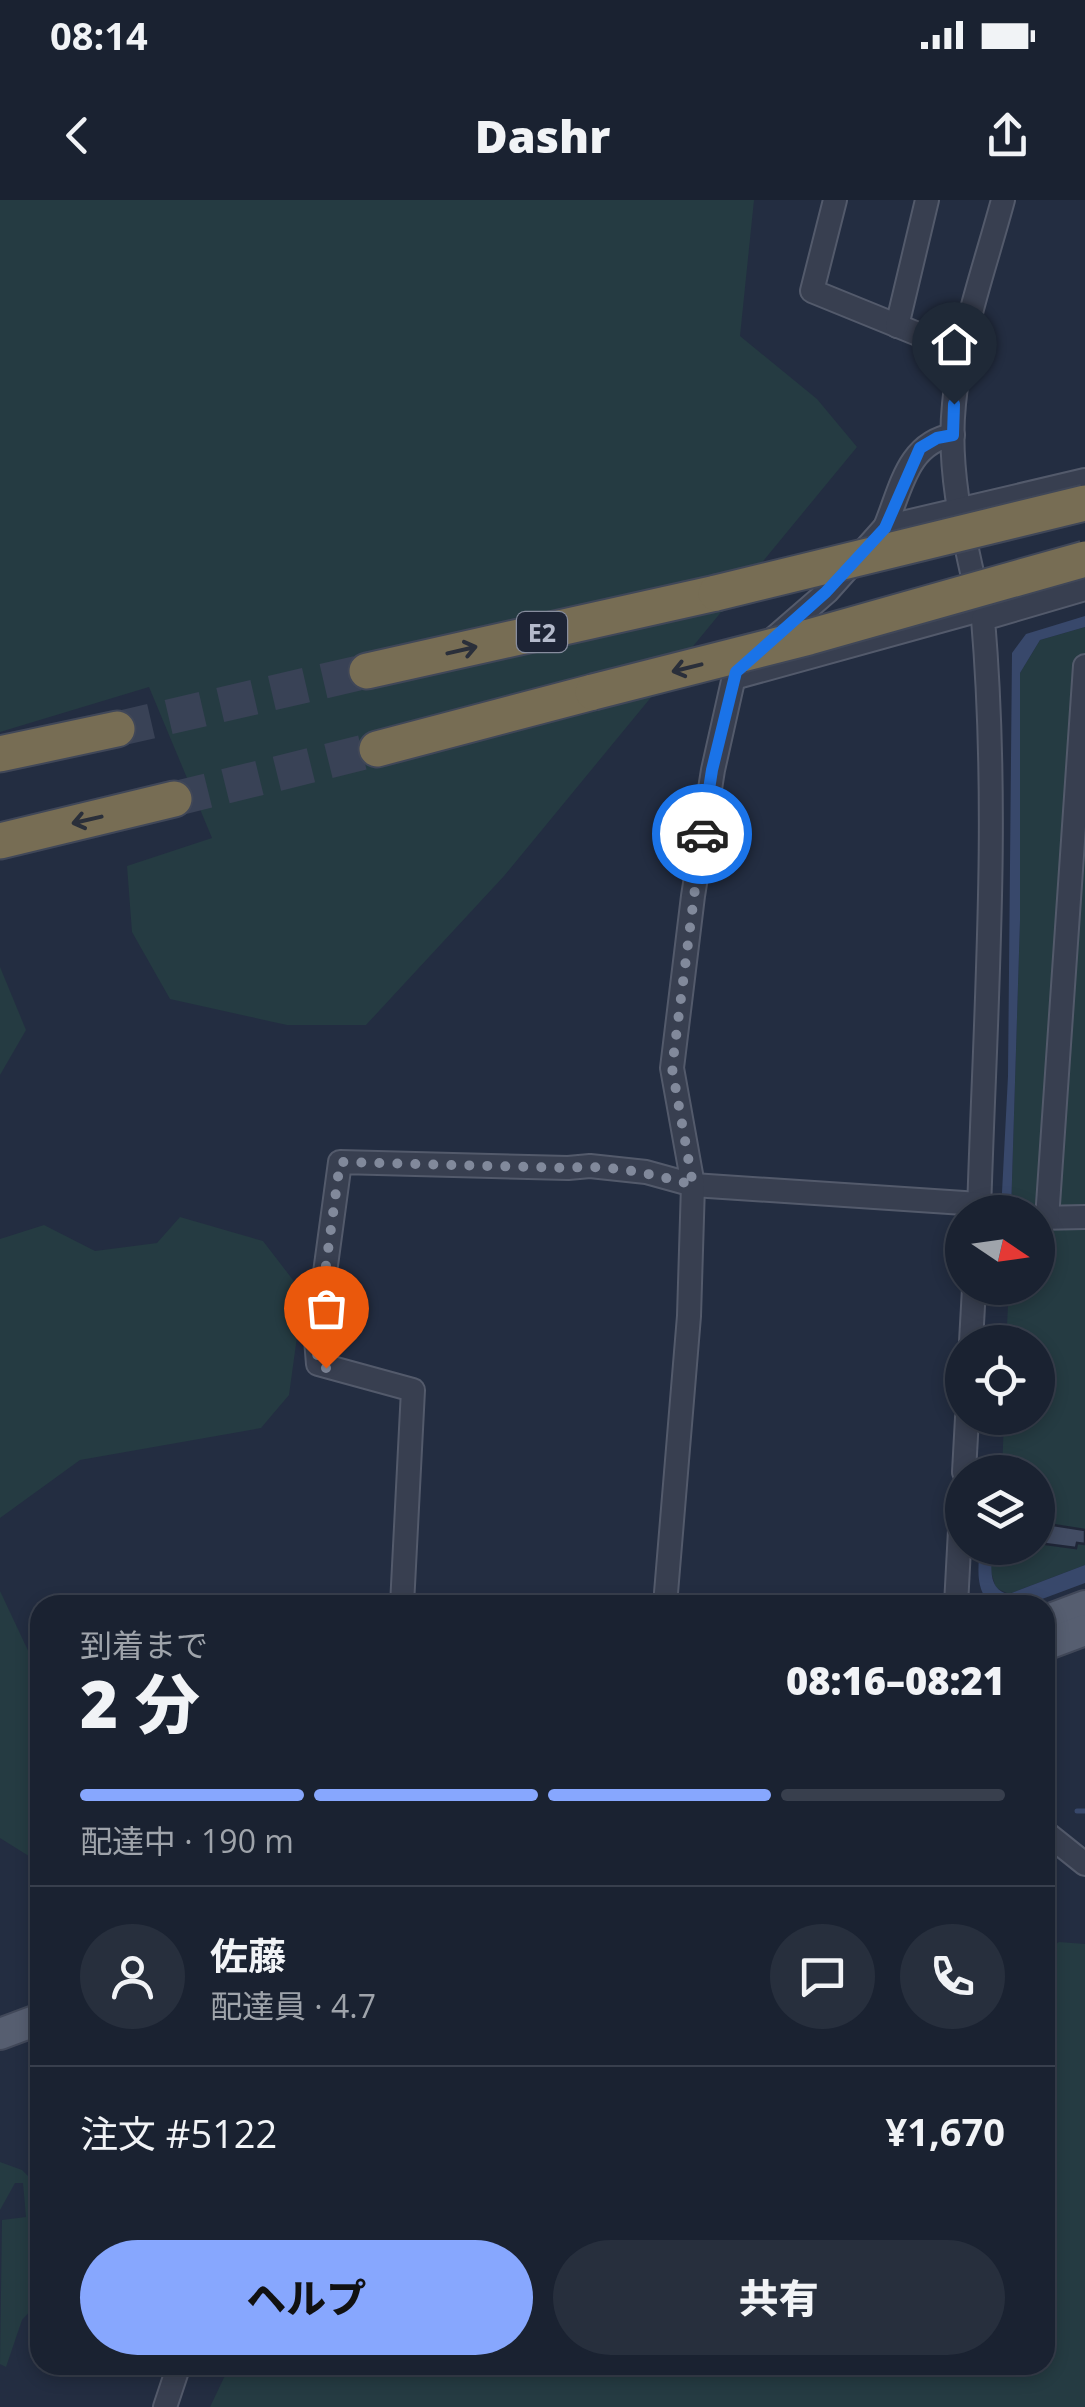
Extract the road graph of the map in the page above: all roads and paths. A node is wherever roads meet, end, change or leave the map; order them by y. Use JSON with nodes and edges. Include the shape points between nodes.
{"nodes":[{"id":1,"x":835,"y":200,"type":"edge"},
{"id":2,"x":927,"y":200,"type":"edge"},
{"id":3,"x":999,"y":200,"type":"edge"},
{"id":4,"x":897,"y":326,"type":"junction"},
{"id":5,"x":962,"y":352,"type":"junction"},
{"id":6,"x":953,"y":435,"type":"junction"},
{"id":7,"x":1085,"y":480,"type":"edge"},
{"id":8,"x":1085,"y":503,"type":"edge"},
{"id":9,"x":958,"y":511,"type":"junction"},
{"id":10,"x":885,"y":528,"type":"junction"},
{"id":11,"x":1085,"y":558,"type":"edge"},
{"id":12,"x":1085,"y":589,"type":"edge"},
{"id":13,"x":981,"y":614,"type":"junction"},
{"id":14,"x":1085,"y":666,"type":"edge"},
{"id":15,"x":367,"y":672,"type":"tunnel mouth"},
{"id":16,"x":734,"y":678,"type":"junction"},
{"id":17,"x":117,"y":729,"type":"tunnel mouth"},
{"id":18,"x":377,"y":749,"type":"tunnel mouth"},
{"id":19,"x":0,"y":754,"type":"edge"},
{"id":20,"x":174,"y":799,"type":"tunnel mouth"},
{"id":21,"x":0,"y":841,"type":"edge"},
{"id":22,"x":693,"y":1185,"type":"junction"},
{"id":23,"x":980,"y":1195,"type":"edge"},
{"id":24,"x":1044,"y":1195,"type":"edge"},
{"id":25,"x":945,"y":1205,"type":"edge"},
{"id":26,"x":1085,"y":1217,"type":"edge"},
{"id":27,"x":1055,"y":1218,"type":"edge"},
{"id":28,"x":958,"y":1565,"type":"edge"},
{"id":29,"x":403,"y":1595,"type":"edge"},
{"id":30,"x":666,"y":1595,"type":"edge"},
{"id":31,"x":957,"y":1595,"type":"edge"},
{"id":32,"x":1085,"y":1606,"type":"edge"},
{"id":33,"x":1055,"y":1617,"type":"edge"},
{"id":34,"x":1085,"y":1630,"type":"edge"},
{"id":35,"x":1055,"y":1641,"type":"edge"},
{"id":36,"x":1055,"y":1840,"type":"edge"},
{"id":37,"x":1085,"y":1864,"type":"edge"},
{"id":38,"x":30,"y":2001,"type":"edge"},
{"id":39,"x":0,"y":2012,"type":"edge"},
{"id":40,"x":30,"y":2023,"type":"edge"},
{"id":41,"x":0,"y":2034,"type":"edge"},
{"id":42,"x":176,"y":2375,"type":"edge"},
{"id":43,"x":165,"y":2407,"type":"edge"}],
"edges":[{"from":1,"to":4,"type":"street","via":[[812,291]]},
{"from":2,"to":4,"type":"street"},
{"from":3,"to":5,"type":"street"},
{"from":4,"to":5,"type":"street"},
{"from":5,"to":6,"type":"street"},
{"from":6,"to":9,"type":"street"},
{"from":6,"to":10,"type":"street","via":[[920,448]]},
{"from":7,"to":9,"type":"street"},
{"from":15,"to":8,"type":"highway","number":"E2","one_way":true,"bridge":true},
{"from":9,"to":10,"type":"street"},
{"from":9,"to":13,"type":"street"},
{"from":10,"to":16,"type":"street"},
{"from":11,"to":18,"type":"highway","one_way":true,"bridge":true},
{"from":12,"to":13,"type":"street"},
{"from":13,"to":16,"type":"street"},
{"from":13,"to":23,"type":"street","via":[[993,885]]},
{"from":14,"to":24,"type":"street"},
{"from":16,"to":22,"type":"street","via":[[712,770],[672,1068]]},
{"from":17,"to":19,"type":"highway"},
{"from":20,"to":21,"type":"highway","one_way":true},
{"from":22,"to":25,"type":"street"},
{"from":22,"to":29,"type":"street","via":[[590,1166],[340,1162],[318,1364],[413,1390]]},
{"from":22,"to":30,"type":"street"},
{"from":26,"to":27,"type":"street"},
{"from":28,"to":31,"type":"street"},
{"from":32,"to":33,"type":"main road"},
{"from":34,"to":35,"type":"main road"},
{"from":36,"to":37,"type":"street"},
{"from":38,"to":39,"type":"main road"},
{"from":40,"to":41,"type":"main road"},
{"from":42,"to":43,"type":"street"}]}
